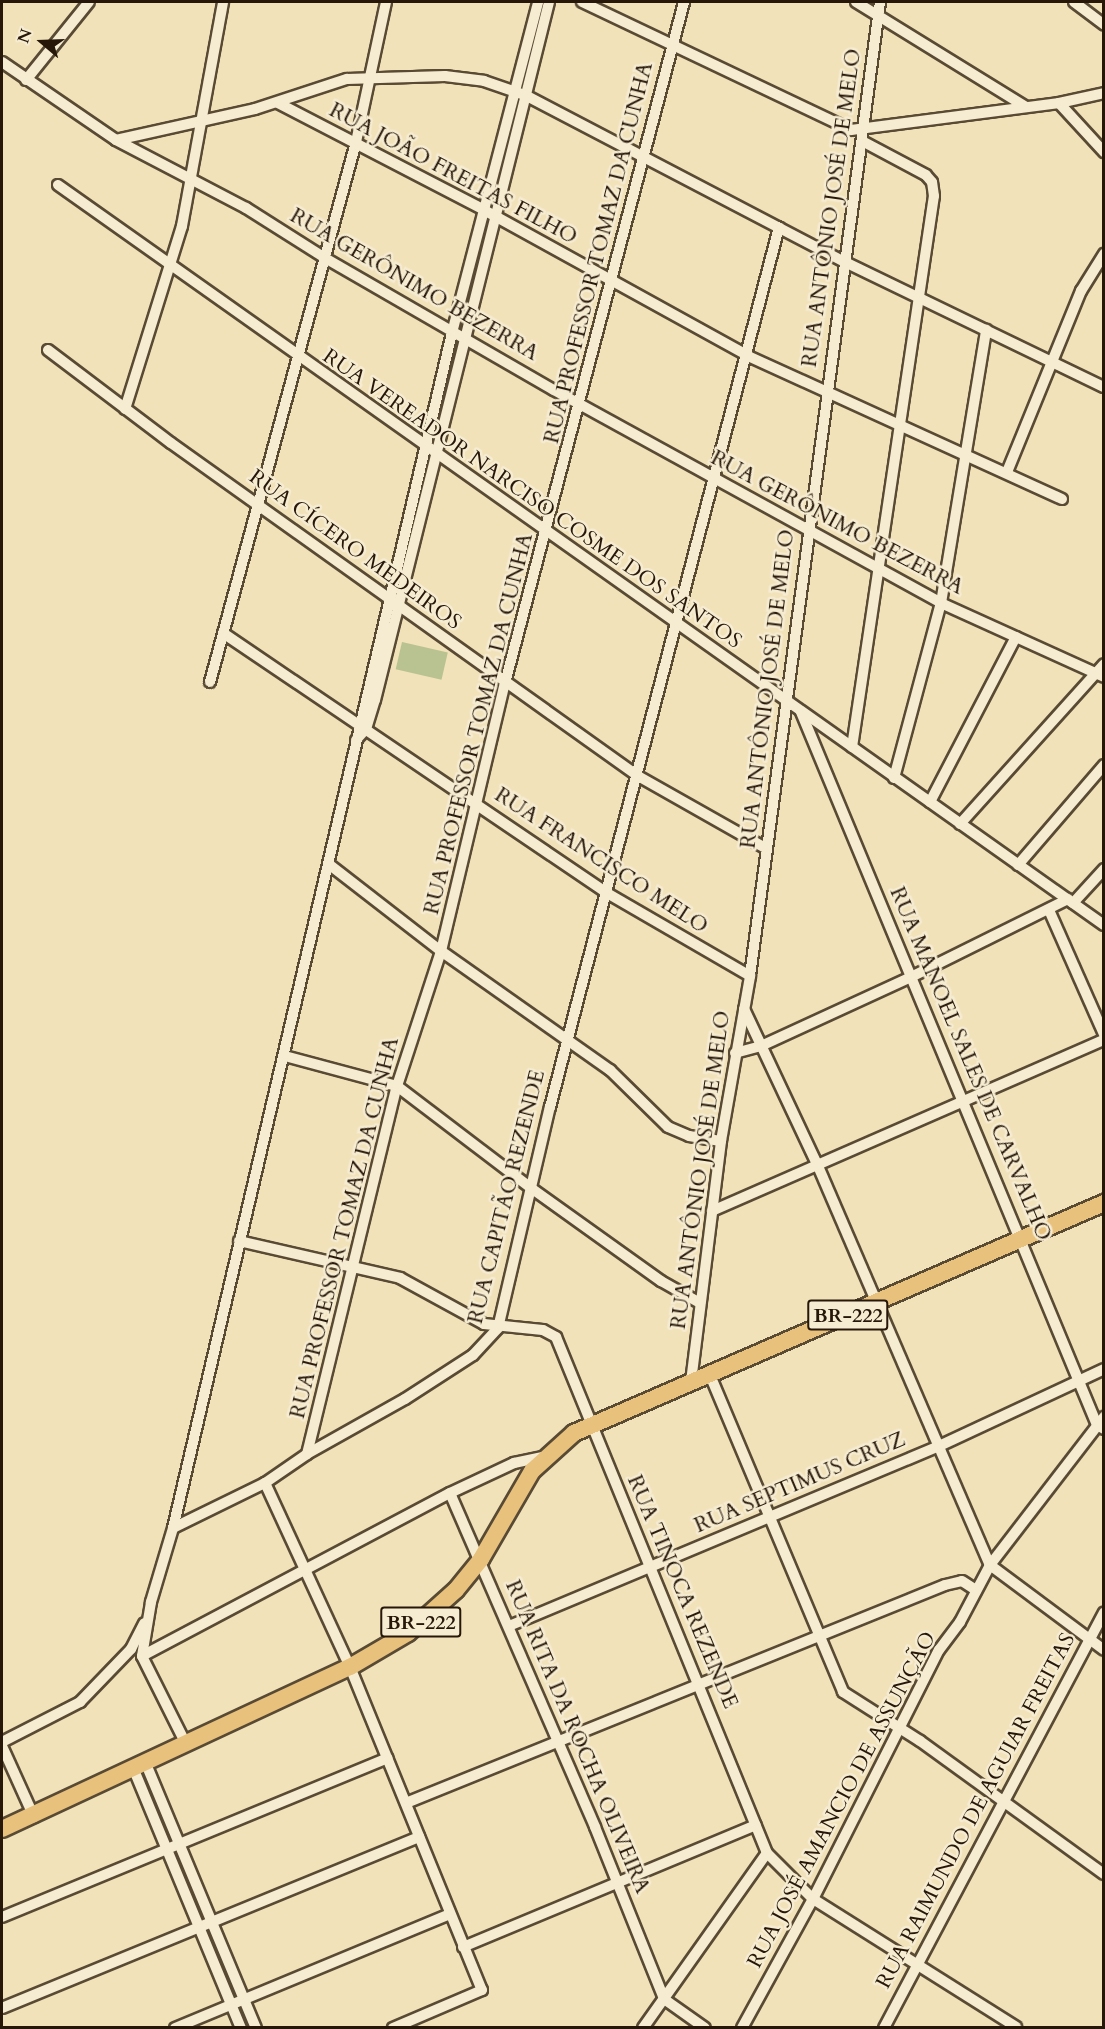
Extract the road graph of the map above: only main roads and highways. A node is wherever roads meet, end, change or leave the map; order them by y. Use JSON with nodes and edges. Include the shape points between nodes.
{"nodes":[{"id":1,"x":1104,"y":1203,"type":"edge"},
{"id":2,"x":2,"y":1829,"type":"edge"}],
"edges":[{"from":1,"to":2,"type":"main road","number":"BR-222","via":[[591,1425],[546,1456],[522,1486],[481,1559],[456,1590],[408,1633],[350,1667]]}]}
